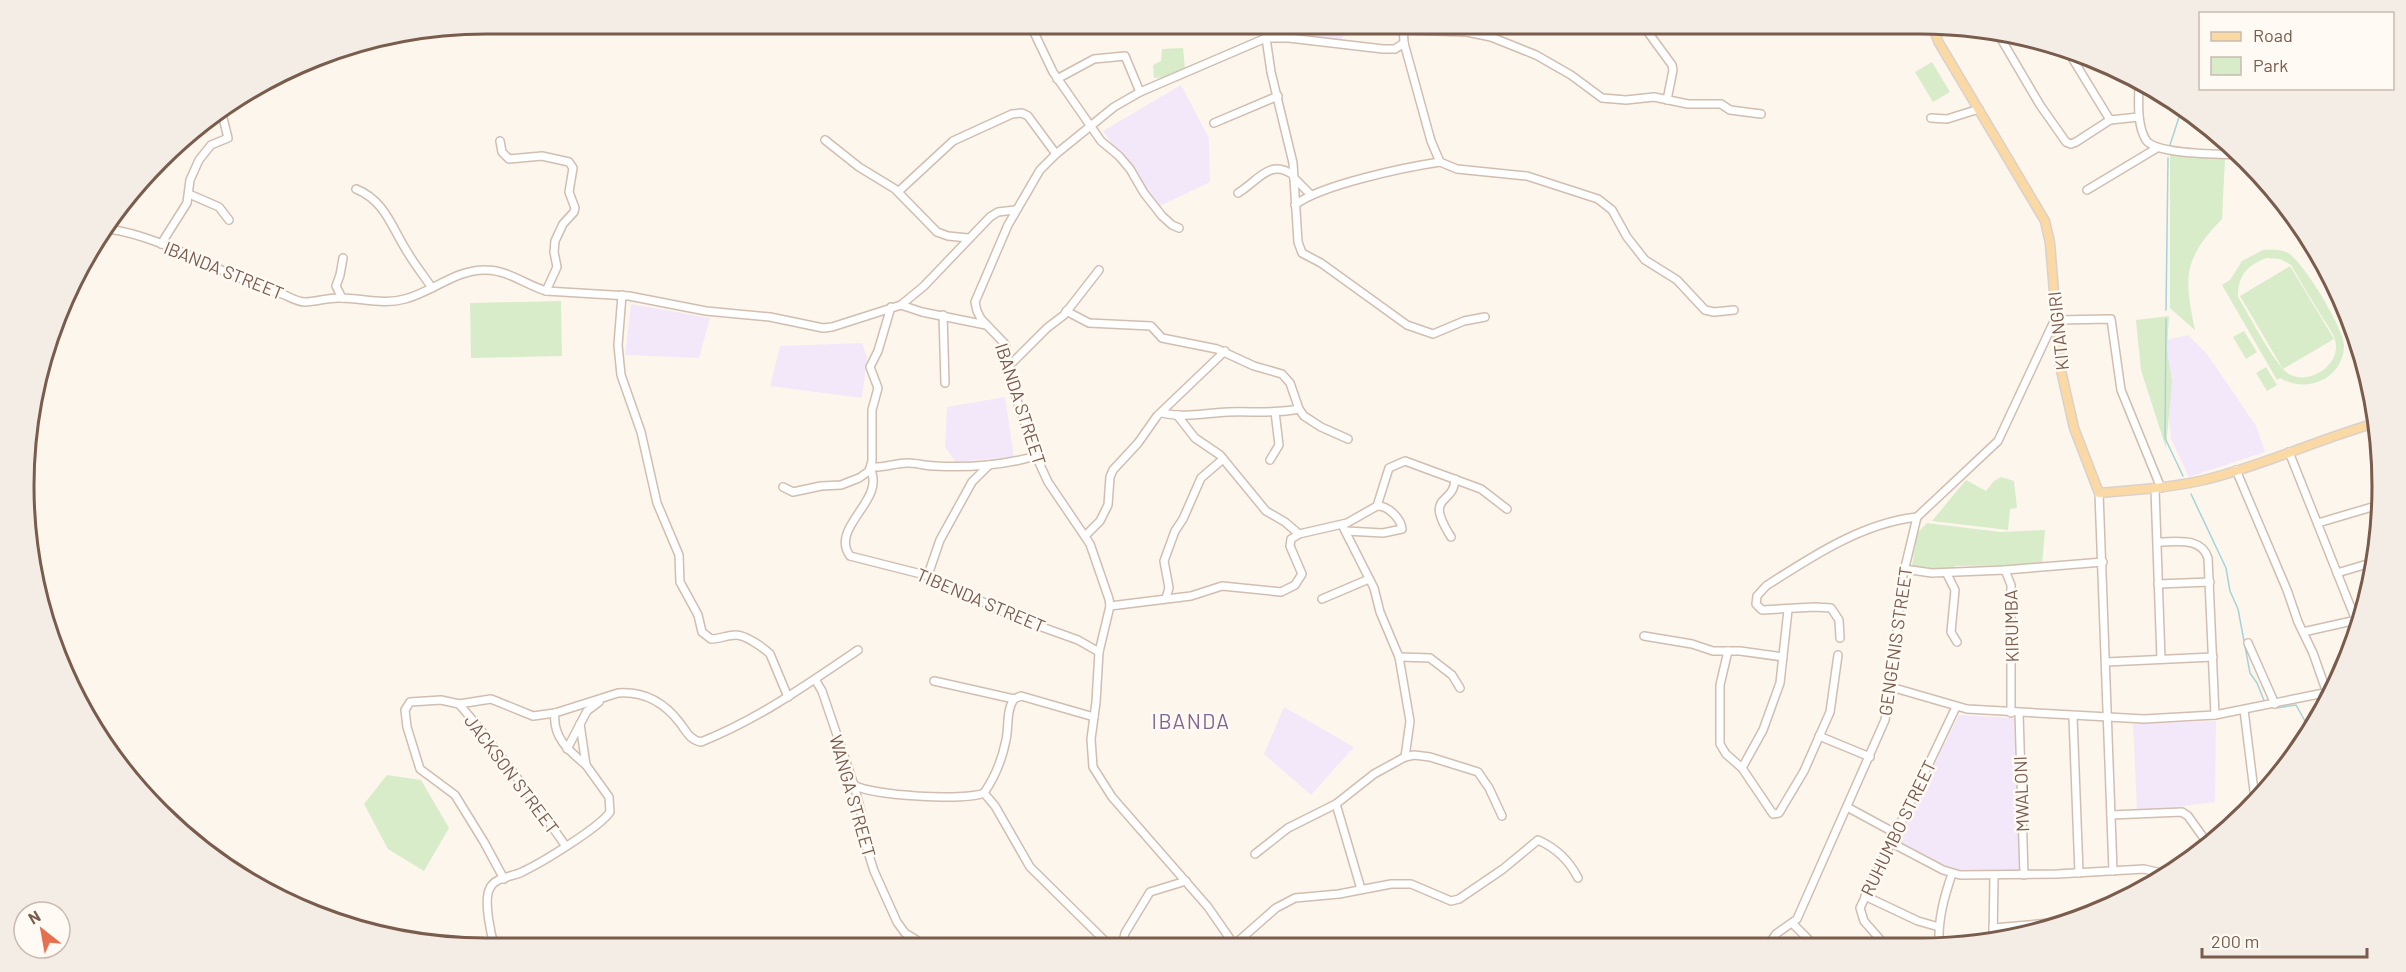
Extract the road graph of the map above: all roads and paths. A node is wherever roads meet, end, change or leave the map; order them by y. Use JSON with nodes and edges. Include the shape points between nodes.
{"nodes":[{"id":1,"x":1035,"y":34,"type":"edge"},
{"id":2,"x":1403,"y":34,"type":"edge"},
{"id":3,"x":1477,"y":34,"type":"edge"},
{"id":4,"x":1649,"y":34,"type":"edge"},
{"id":5,"x":1936,"y":35,"type":"edge"},
{"id":6,"x":1266,"y":38,"type":"junction"},
{"id":7,"x":2003,"y":42,"type":"edge"},
{"id":8,"x":1404,"y":43,"type":"junction"},
{"id":9,"x":2074,"y":62,"type":"edge"},
{"id":10,"x":1057,"y":79,"type":"junction"},
{"id":11,"x":2139,"y":91,"type":"edge"},
{"id":12,"x":1140,"y":92,"type":"junction"},
{"id":13,"x":1278,"y":96,"type":"junction"},
{"id":14,"x":1667,"y":100,"type":"junction"},
{"id":15,"x":1979,"y":109,"type":"junction"},
{"id":16,"x":1761,"y":114,"type":"dead end"},
{"id":17,"x":2139,"y":117,"type":"junction"},
{"id":18,"x":1931,"y":118,"type":"dead end"},
{"id":19,"x":223,"y":119,"type":"edge"},
{"id":20,"x":2110,"y":120,"type":"junction"},
{"id":21,"x":1214,"y":123,"type":"dead end"},
{"id":22,"x":1092,"y":124,"type":"junction"},
{"id":23,"x":825,"y":140,"type":"dead end"},
{"id":24,"x":500,"y":141,"type":"dead end"},
{"id":25,"x":2157,"y":148,"type":"junction"},
{"id":26,"x":1056,"y":154,"type":"junction"},
{"id":27,"x":2225,"y":154,"type":"edge"},
{"id":28,"x":1440,"y":162,"type":"junction"},
{"id":29,"x":1294,"y":177,"type":"junction"},
{"id":30,"x":356,"y":189,"type":"dead end"},
{"id":31,"x":2087,"y":190,"type":"dead end"},
{"id":32,"x":899,"y":191,"type":"junction"},
{"id":33,"x":189,"y":194,"type":"junction"},
{"id":34,"x":1238,"y":194,"type":"dead end"},
{"id":35,"x":1311,"y":195,"type":"junction"},
{"id":36,"x":197,"y":197,"type":"junction"},
{"id":37,"x":1295,"y":205,"type":"junction"},
{"id":38,"x":184,"y":207,"type":"junction"},
{"id":39,"x":1015,"y":210,"type":"junction"},
{"id":40,"x":229,"y":220,"type":"dead end"},
{"id":41,"x":1179,"y":228,"type":"dead end"},
{"id":42,"x":114,"y":231,"type":"edge"},
{"id":43,"x":968,"y":238,"type":"junction"},
{"id":44,"x":161,"y":244,"type":"junction"},
{"id":45,"x":343,"y":258,"type":"dead end"},
{"id":46,"x":1099,"y":270,"type":"dead end"},
{"id":47,"x":432,"y":288,"type":"junction"},
{"id":48,"x":546,"y":291,"type":"junction"},
{"id":49,"x":622,"y":295,"type":"junction"},
{"id":50,"x":342,"y":298,"type":"junction"},
{"id":51,"x":901,"y":305,"type":"junction"},
{"id":52,"x":891,"y":307,"type":"junction"},
{"id":53,"x":1734,"y":310,"type":"dead end"},
{"id":54,"x":1066,"y":311,"type":"junction"},
{"id":55,"x":943,"y":315,"type":"junction"},
{"id":56,"x":1485,"y":317,"type":"dead end"},
{"id":57,"x":2056,"y":318,"type":"junction"},
{"id":58,"x":986,"y":326,"type":"junction"},
{"id":59,"x":1226,"y":351,"type":"junction"},
{"id":60,"x":1010,"y":365,"type":"junction"},
{"id":61,"x":945,"y":383,"type":"dead end"},
{"id":62,"x":1299,"y":409,"type":"junction"},
{"id":63,"x":1275,"y":412,"type":"junction"},
{"id":64,"x":1162,"y":413,"type":"junction"},
{"id":65,"x":1178,"y":415,"type":"junction"},
{"id":66,"x":2368,"y":425,"type":"edge"},
{"id":67,"x":1348,"y":439,"type":"dead end"},
{"id":68,"x":2289,"y":452,"type":"junction"},
{"id":69,"x":1036,"y":456,"type":"junction"},
{"id":70,"x":1223,"y":459,"type":"junction"},
{"id":71,"x":1270,"y":460,"type":"dead end"},
{"id":72,"x":989,"y":465,"type":"junction"},
{"id":73,"x":871,"y":468,"type":"junction"},
{"id":74,"x":2236,"y":470,"type":"junction"},
{"id":75,"x":1455,"y":479,"type":"junction"},
{"id":76,"x":783,"y":487,"type":"dead end"},
{"id":77,"x":2158,"y":488,"type":"junction"},
{"id":78,"x":2099,"y":493,"type":"junction"},
{"id":79,"x":1377,"y":506,"type":"junction"},
{"id":80,"x":2371,"y":507,"type":"edge"},
{"id":81,"x":1507,"y":510,"type":"dead end"},
{"id":82,"x":1917,"y":517,"type":"junction"},
{"id":83,"x":2318,"y":523,"type":"junction"},
{"id":84,"x":1344,"y":528,"type":"junction"},
{"id":85,"x":1299,"y":534,"type":"junction"},
{"id":86,"x":1086,"y":535,"type":"junction"},
{"id":87,"x":1451,"y":537,"type":"dead end"},
{"id":88,"x":2159,"y":542,"type":"junction"},
{"id":89,"x":2103,"y":562,"type":"junction"},
{"id":90,"x":2365,"y":565,"type":"edge"},
{"id":91,"x":1904,"y":569,"type":"junction"},
{"id":92,"x":2005,"y":570,"type":"junction"},
{"id":93,"x":2337,"y":573,"type":"junction"},
{"id":94,"x":1947,"y":574,"type":"junction"},
{"id":95,"x":924,"y":575,"type":"junction"},
{"id":96,"x":1369,"y":579,"type":"junction"},
{"id":97,"x":2210,"y":582,"type":"junction"},
{"id":98,"x":2158,"y":584,"type":"junction"},
{"id":99,"x":1166,"y":598,"type":"junction"},
{"id":100,"x":1323,"y":599,"type":"dead end"},
{"id":101,"x":1110,"y":606,"type":"junction"},
{"id":102,"x":1788,"y":610,"type":"junction"},
{"id":103,"x":2354,"y":610,"type":"edge"},
{"id":104,"x":2351,"y":622,"type":"edge"},
{"id":105,"x":2303,"y":632,"type":"junction"},
{"id":106,"x":1644,"y":636,"type":"dead end"},
{"id":107,"x":1840,"y":638,"type":"dead end"},
{"id":108,"x":1957,"y":642,"type":"dead end"},
{"id":109,"x":2248,"y":643,"type":"dead end"},
{"id":110,"x":858,"y":650,"type":"dead end"},
{"id":111,"x":1728,"y":651,"type":"junction"},
{"id":112,"x":1099,"y":652,"type":"junction"},
{"id":113,"x":1838,"y":655,"type":"dead end"},
{"id":114,"x":1399,"y":657,"type":"junction"},
{"id":115,"x":1783,"y":657,"type":"junction"},
{"id":116,"x":2213,"y":657,"type":"junction"},
{"id":117,"x":2161,"y":659,"type":"junction"},
{"id":118,"x":2106,"y":662,"type":"junction"},
{"id":119,"x":816,"y":681,"type":"junction"},
{"id":120,"x":934,"y":681,"type":"dead end"},
{"id":121,"x":2325,"y":685,"type":"edge"},
{"id":122,"x":1891,"y":687,"type":"junction"},
{"id":123,"x":1460,"y":688,"type":"dead end"},
{"id":124,"x":2321,"y":694,"type":"edge"},
{"id":125,"x":788,"y":697,"type":"junction"},
{"id":126,"x":603,"y":699,"type":"junction"},
{"id":127,"x":1014,"y":699,"type":"junction"},
{"id":128,"x":459,"y":704,"type":"junction"},
{"id":129,"x":2275,"y":704,"type":"junction"},
{"id":130,"x":1956,"y":707,"type":"junction"},
{"id":131,"x":2244,"y":710,"type":"junction"},
{"id":132,"x":555,"y":713,"type":"junction"},
{"id":133,"x":2015,"y":713,"type":"junction"},
{"id":134,"x":2215,"y":715,"type":"junction"},
{"id":135,"x":1094,"y":717,"type":"junction"},
{"id":136,"x":2073,"y":717,"type":"junction"},
{"id":137,"x":2107,"y":719,"type":"junction"},
{"id":138,"x":580,"y":724,"type":"junction"},
{"id":139,"x":1819,"y":736,"type":"junction"},
{"id":140,"x":567,"y":749,"type":"junction"},
{"id":141,"x":1405,"y":757,"type":"junction"},
{"id":142,"x":1870,"y":757,"type":"junction"},
{"id":143,"x":586,"y":765,"type":"junction"},
{"id":144,"x":1742,"y":768,"type":"junction"},
{"id":145,"x":854,"y":785,"type":"junction"},
{"id":146,"x":2254,"y":789,"type":"edge"},
{"id":147,"x":984,"y":793,"type":"junction"},
{"id":148,"x":1336,"y":804,"type":"junction"},
{"id":149,"x":1847,"y":807,"type":"junction"},
{"id":150,"x":2111,"y":815,"type":"junction"},
{"id":151,"x":1502,"y":816,"type":"dead end"},
{"id":152,"x":1895,"y":833,"type":"junction"},
{"id":153,"x":2203,"y":837,"type":"edge"},
{"id":154,"x":1890,"y":842,"type":"junction"},
{"id":155,"x":565,"y":845,"type":"junction"},
{"id":156,"x":1255,"y":854,"type":"dead end"},
{"id":157,"x":2155,"y":871,"type":"edge"},
{"id":158,"x":2113,"y":872,"type":"junction"},
{"id":159,"x":2079,"y":873,"type":"junction"},
{"id":160,"x":1952,"y":874,"type":"junction"},
{"id":161,"x":1994,"y":875,"type":"junction"},
{"id":162,"x":2024,"y":875,"type":"junction"},
{"id":163,"x":1578,"y":878,"type":"dead end"},
{"id":164,"x":504,"y":879,"type":"junction"},
{"id":165,"x":1186,"y":882,"type":"junction"},
{"id":166,"x":1361,"y":889,"type":"junction"},
{"id":167,"x":1865,"y":896,"type":"junction"},
{"id":168,"x":1793,"y":924,"type":"junction"},
{"id":169,"x":2023,"y":925,"type":"edge"},
{"id":170,"x":1939,"y":927,"type":"junction"},
{"id":171,"x":1993,"y":928,"type":"junction"},
{"id":172,"x":1993,"y":932,"type":"edge"},
{"id":173,"x":1939,"y":937,"type":"edge"},
{"id":174,"x":493,"y":938,"type":"edge"},
{"id":175,"x":913,"y":938,"type":"edge"},
{"id":176,"x":1102,"y":938,"type":"edge"},
{"id":177,"x":1124,"y":938,"type":"edge"},
{"id":178,"x":1229,"y":938,"type":"edge"},
{"id":179,"x":1243,"y":938,"type":"edge"},
{"id":180,"x":1773,"y":938,"type":"edge"},
{"id":181,"x":1807,"y":938,"type":"edge"},
{"id":182,"x":1879,"y":938,"type":"edge"}],
"edges":[{"from":1,"to":10,"type":"street"},
{"from":2,"to":8,"type":"street"},
{"from":3,"to":14,"type":"street","via":[[1530,52],[1571,75],[1602,99]]},
{"from":4,"to":14,"type":"street","via":[[1672,65]]},
{"from":5,"to":15,"type":"main road","name":"KITANGIRI"},
{"from":6,"to":8,"type":"street","name":"IBANDA STREET","via":[[1383,49],[1395,49]]},
{"from":6,"to":12,"type":"street","name":"IBANDA STREET"},
{"from":6,"to":13,"type":"street"},
{"from":7,"to":20,"type":"street","via":[[2066,142],[2076,142]]},
{"from":8,"to":28,"type":"street"},
{"from":9,"to":20,"type":"street"},
{"from":10,"to":12,"type":"street","via":[[1094,59],[1125,56]]},
{"from":10,"to":22,"type":"street"},
{"from":11,"to":17,"type":"street"},
{"from":12,"to":22,"type":"street","name":"IBANDA STREET"},
{"from":13,"to":21,"type":"street"},
{"from":13,"to":29,"type":"street"},
{"from":14,"to":16,"type":"street","via":[[1715,103],[1730,110]]},
{"from":15,"to":18,"type":"street","via":[[1947,120]]},
{"from":15,"to":57,"type":"main road","name":"KITANGIRI","via":[[2045,221]]},
{"from":17,"to":20,"type":"street"},
{"from":17,"to":25,"type":"street","via":[[2144,138]]},
{"from":19,"to":33,"type":"street","via":[[228,138],[211,145],[199,160]]},
{"from":22,"to":26,"type":"street","name":"IBANDA STREET"},
{"from":22,"to":41,"type":"street","via":[[1101,141],[1130,169],[1162,216]]},
{"from":23,"to":32,"type":"street"},
{"from":24,"to":48,"type":"street","via":[[502,152],[509,159],[542,156],[569,162],[573,168],[569,192],[575,208],[555,241],[557,267]]},
{"from":25,"to":27,"type":"street"},
{"from":25,"to":31,"type":"street"},
{"from":26,"to":32,"type":"street","via":[[1028,116],[1012,114],[952,141]]},
{"from":26,"to":39,"type":"street","name":"IBANDA STREET","via":[[1040,170]]},
{"from":28,"to":35,"type":"street"},
{"from":28,"to":53,"type":"street","via":[[1457,169],[1527,176],[1598,199],[1612,210],[1646,260],[1677,280],[1704,310]]},
{"from":29,"to":34,"type":"street","via":[[1286,170],[1271,169]]},
{"from":29,"to":35,"type":"street"},
{"from":29,"to":37,"type":"street"},
{"from":30,"to":47,"type":"street","via":[[370,196],[385,212]]},
{"from":32,"to":43,"type":"street","via":[[937,232]]},
{"from":33,"to":36,"type":"street"},
{"from":33,"to":38,"type":"street"},
{"from":35,"to":37,"type":"street"},
{"from":36,"to":38,"type":"street"},
{"from":36,"to":40,"type":"street","via":[[219,207]]},
{"from":37,"to":56,"type":"street","via":[[1302,253],[1407,325],[1438,334],[1464,321]]},
{"from":38,"to":44,"type":"street"},
{"from":39,"to":43,"type":"street","via":[[994,214]]},
{"from":39,"to":58,"type":"street","name":"IBANDA STREET","via":[[975,303]]},
{"from":42,"to":44,"type":"street","name":"IBANDA STREET"},
{"from":43,"to":51,"type":"street"},
{"from":44,"to":50,"type":"street","name":"IBANDA STREET","via":[[301,302]]},
{"from":45,"to":50,"type":"street","via":[[336,286]]},
{"from":46,"to":54,"type":"street"},
{"from":47,"to":48,"type":"street","name":"IBANDA STREET","via":[[473,271],[487,270]]},
{"from":47,"to":50,"type":"street","name":"IBANDA STREET","via":[[396,301]]},
{"from":48,"to":49,"type":"street","name":"IBANDA STREET"},
{"from":49,"to":52,"type":"street","name":"IBANDA STREET","via":[[824,328]]},
{"from":49,"to":125,"type":"street","via":[[618,345],[621,375],[641,432],[657,503],[680,555],[680,582],[698,615],[702,632],[711,639],[743,636],[766,650]]},
{"from":51,"to":52,"type":"street","name":"IBANDA STREET"},
{"from":51,"to":55,"type":"street"},
{"from":52,"to":73,"type":"street","via":[[870,367],[878,388],[872,410]]},
{"from":54,"to":59,"type":"street","via":[[1089,323],[1151,326],[1162,338]]},
{"from":54,"to":60,"type":"street"},
{"from":55,"to":58,"type":"street"},
{"from":55,"to":61,"type":"street"},
{"from":57,"to":77,"type":"street","via":[[2110,319],[2121,390]]},
{"from":57,"to":78,"type":"main road","name":"KITANGIRI","via":[[2060,366],[2070,413]]},
{"from":57,"to":82,"type":"street","via":[[1998,441]]},
{"from":58,"to":60,"type":"street","name":"IBANDA STREET","via":[[1005,344]]},
{"from":59,"to":62,"type":"street","via":[[1254,366],[1282,374],[1290,383]]},
{"from":59,"to":64,"type":"street"},
{"from":60,"to":69,"type":"street","name":"IBANDA STREET","via":[[1015,394]]},
{"from":62,"to":63,"type":"street"},
{"from":62,"to":67,"type":"street","via":[[1313,423]]},
{"from":63,"to":65,"type":"street"},
{"from":63,"to":71,"type":"street","via":[[1279,446]]},
{"from":64,"to":65,"type":"street"},
{"from":64,"to":86,"type":"street","via":[[1113,470],[1108,505],[1100,521]]},
{"from":65,"to":70,"type":"street","via":[[1195,438]]},
{"from":66,"to":68,"type":"main road"},
{"from":68,"to":74,"type":"main road"},
{"from":68,"to":83,"type":"street"},
{"from":69,"to":72,"type":"street"},
{"from":69,"to":86,"type":"street","name":"IBANDA STREET","via":[[1048,482]]},
{"from":70,"to":85,"type":"street","via":[[1266,511]]},
{"from":70,"to":99,"type":"street","via":[[1201,478],[1175,531],[1164,561],[1169,582]]},
{"from":72,"to":73,"type":"street","via":[[905,463]]},
{"from":72,"to":95,"type":"street","via":[[972,482]]},
{"from":73,"to":76,"type":"street","via":[[840,485],[793,492]]},
{"from":73,"to":95,"type":"street","name":"TIBENDA STREET","via":[[874,486],[854,520],[845,549],[857,559]]},
{"from":74,"to":77,"type":"main road"},
{"from":74,"to":105,"type":"street"},
{"from":75,"to":79,"type":"street","via":[[1399,462],[1389,468]]},
{"from":75,"to":81,"type":"street","via":[[1481,489]]},
{"from":75,"to":87,"type":"street","via":[[1439,513]]},
{"from":77,"to":78,"type":"main road"},
{"from":77,"to":88,"type":"street"},
{"from":78,"to":89,"type":"street","name":"KITANGIRI"},
{"from":79,"to":84,"type":"street"},
{"from":79,"to":84,"type":"street","via":[[1388,508],[1402,529],[1383,533]]},
{"from":80,"to":83,"type":"street"},
{"from":82,"to":91,"type":"street","name":"GENGENIS STREET"},
{"from":82,"to":102,"type":"street","via":[[1848,538],[1766,586],[1757,596],[1756,604],[1762,610]]},
{"from":83,"to":93,"type":"street"},
{"from":84,"to":85,"type":"street"},
{"from":84,"to":96,"type":"street"},
{"from":85,"to":99,"type":"street","via":[[1291,539],[1290,546],[1302,574],[1288,590],[1270,592],[1222,586],[1200,594]]},
{"from":86,"to":101,"type":"street","name":"IBANDA STREET"},
{"from":88,"to":97,"type":"street","via":[[2200,545],[2206,550]]},
{"from":88,"to":98,"type":"street"},
{"from":89,"to":92,"type":"street"},
{"from":89,"to":118,"type":"street","name":"KITANGIRI"},
{"from":90,"to":93,"type":"street"},
{"from":91,"to":94,"type":"street","name":"KIRUMBA"},
{"from":91,"to":122,"type":"street","name":"GENGENIS STREET"},
{"from":92,"to":94,"type":"street","name":"KIRUMBA"},
{"from":92,"to":133,"type":"street","name":"KIRUMBA","via":[[2011,585]]},
{"from":93,"to":103,"type":"street"},
{"from":94,"to":108,"type":"street","via":[[1955,590],[1951,632]]},
{"from":95,"to":112,"type":"street","name":"TIBENDA STREET"},
{"from":96,"to":100,"type":"street"},
{"from":96,"to":114,"type":"street"},
{"from":97,"to":98,"type":"street"},
{"from":97,"to":116,"type":"street"},
{"from":98,"to":117,"type":"street"},
{"from":99,"to":101,"type":"street"},
{"from":101,"to":112,"type":"street"},
{"from":102,"to":107,"type":"street","via":[[1831,608],[1839,620]]},
{"from":102,"to":115,"type":"street"},
{"from":104,"to":105,"type":"street"},
{"from":105,"to":121,"type":"street"},
{"from":106,"to":111,"type":"street"},
{"from":109,"to":129,"type":"street"},
{"from":110,"to":119,"type":"street"},
{"from":111,"to":115,"type":"street"},
{"from":111,"to":144,"type":"street","via":[[1720,685],[1720,744]]},
{"from":112,"to":135,"type":"street"},
{"from":113,"to":139,"type":"street","via":[[1830,712]]},
{"from":114,"to":123,"type":"street","via":[[1430,658],[1452,675]]},
{"from":114,"to":141,"type":"street","via":[[1410,721]]},
{"from":115,"to":144,"type":"street","via":[[1780,684],[1769,716]]},
{"from":116,"to":117,"type":"street"},
{"from":116,"to":134,"type":"street"},
{"from":117,"to":118,"type":"street"},
{"from":118,"to":137,"type":"street","name":"KITANGIRI"},
{"from":119,"to":125,"type":"street"},
{"from":119,"to":145,"type":"street","name":"WANGA STREET"},
{"from":120,"to":127,"type":"street"},
{"from":122,"to":130,"type":"street"},
{"from":122,"to":142,"type":"street","name":"GENGENIS STREET","via":[[1885,720]]},
{"from":124,"to":129,"type":"street"},
{"from":125,"to":126,"type":"street","via":[[700,742],[691,738],[670,710],[654,700],[628,693]]},
{"from":126,"to":132,"type":"street"},
{"from":126,"to":138,"type":"street","via":[[587,711]]},
{"from":127,"to":135,"type":"street","via":[[1021,696]]},
{"from":127,"to":147,"type":"street","via":[[1000,764]]},
{"from":128,"to":132,"type":"street","via":[[491,699],[529,715]]},
{"from":128,"to":155,"type":"street","name":"JACKSON STREET","via":[[507,761]]},
{"from":128,"to":164,"type":"street","via":[[441,700],[410,702],[405,710],[407,727],[420,769],[455,795]]},
{"from":129,"to":131,"type":"street"},
{"from":130,"to":133,"type":"street"},
{"from":130,"to":152,"type":"street","name":"RUHUMBO STREET"},
{"from":131,"to":134,"type":"street"},
{"from":131,"to":146,"type":"street"},
{"from":132,"to":140,"type":"street","via":[[555,728]]},
{"from":133,"to":136,"type":"street"},
{"from":133,"to":162,"type":"street","name":"MWALONI"},
{"from":134,"to":137,"type":"street"},
{"from":135,"to":165,"type":"street","via":[[1091,751],[1096,775]]},
{"from":136,"to":137,"type":"street"},
{"from":136,"to":159,"type":"street"},
{"from":137,"to":150,"type":"street"},
{"from":138,"to":140,"type":"street"},
{"from":138,"to":143,"type":"street"},
{"from":139,"to":142,"type":"street"},
{"from":139,"to":144,"type":"street","via":[[1804,771],[1776,815]]},
{"from":140,"to":143,"type":"street"},
{"from":141,"to":148,"type":"street","via":[[1374,774]]},
{"from":141,"to":151,"type":"street","via":[[1430,757],[1478,772]]},
{"from":142,"to":149,"type":"street","name":"GENGENIS STREET"},
{"from":143,"to":155,"type":"street","via":[[609,797],[610,812],[596,826]]},
{"from":145,"to":147,"type":"street","via":[[929,796],[976,797]]},
{"from":145,"to":175,"type":"street","name":"WANGA STREET","via":[[865,845],[891,910],[905,933]]},
{"from":147,"to":176,"type":"street","via":[[1030,867]]},
{"from":148,"to":156,"type":"street","via":[[1288,828]]},
{"from":148,"to":166,"type":"street"},
{"from":149,"to":152,"type":"street"},
{"from":149,"to":168,"type":"street","name":"GENGENIS STREET"},
{"from":150,"to":153,"type":"street","via":[[2182,812]]},
{"from":150,"to":158,"type":"street"},
{"from":152,"to":154,"type":"street","name":"RUHUMBO STREET"},
{"from":154,"to":160,"type":"street"},
{"from":154,"to":167,"type":"street","name":"RUHUMBO STREET"},
{"from":155,"to":164,"type":"street"},
{"from":157,"to":158,"type":"street"},
{"from":158,"to":159,"type":"street"},
{"from":159,"to":162,"type":"street"},
{"from":160,"to":161,"type":"street"},
{"from":160,"to":170,"type":"street"},
{"from":161,"to":162,"type":"street"},
{"from":161,"to":171,"type":"street"},
{"from":163,"to":166,"type":"street","via":[[1554,848],[1538,840],[1503,870],[1459,899],[1451,901],[1411,884]]},
{"from":164,"to":174,"type":"street","via":[[496,881],[488,894]]},
{"from":165,"to":177,"type":"street","via":[[1150,892]]},
{"from":165,"to":178,"type":"street"},
{"from":166,"to":179,"type":"street","via":[[1295,898],[1276,908]]},
{"from":167,"to":170,"type":"street"},
{"from":167,"to":182,"type":"street","name":"RUHUMBO STREET","via":[[1860,914]]},
{"from":168,"to":180,"type":"street"},
{"from":168,"to":181,"type":"street"},
{"from":169,"to":171,"type":"street"},
{"from":170,"to":173,"type":"street"},
{"from":171,"to":172,"type":"street"}]}
